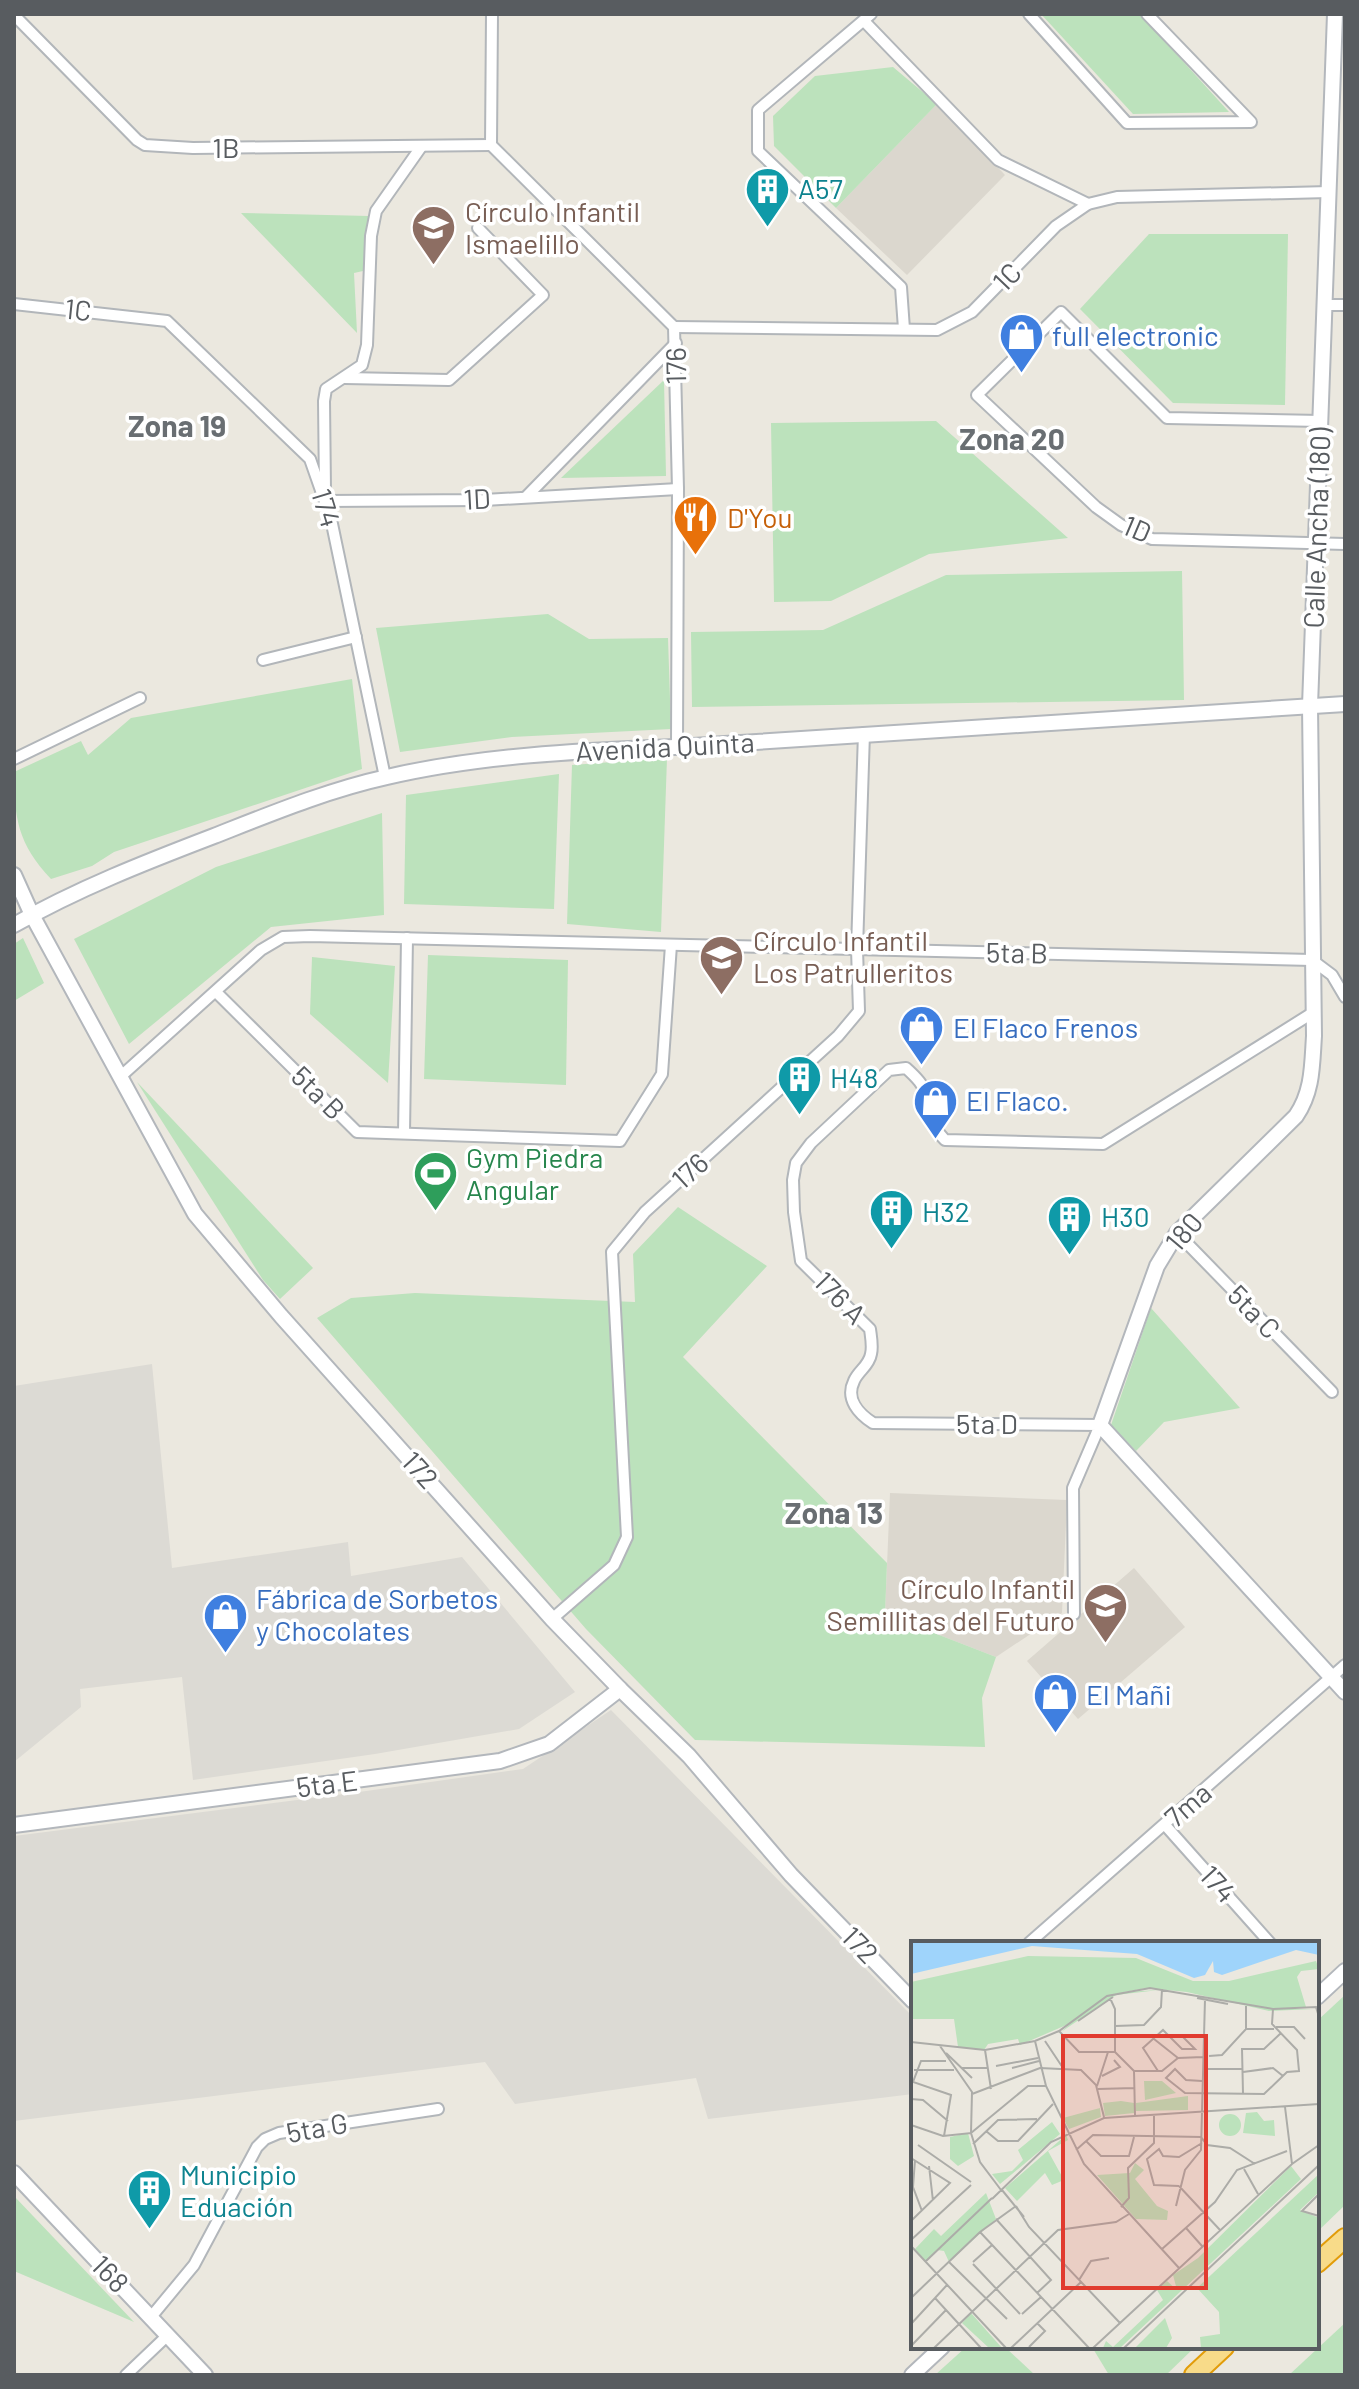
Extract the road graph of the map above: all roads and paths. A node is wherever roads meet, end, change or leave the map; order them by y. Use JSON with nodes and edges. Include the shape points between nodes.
{"nodes":[{"id":1,"x":492,"y":14,"type":"edge"},
{"id":2,"x":1029,"y":14,"type":"edge"},
{"id":3,"x":1147,"y":14,"type":"edge"},
{"id":4,"x":1335,"y":14,"type":"edge"},
{"id":5,"x":14,"y":15,"type":"edge"},
{"id":6,"x":868,"y":17,"type":"edge"},
{"id":7,"x":491,"y":145,"type":"junction"},
{"id":8,"x":421,"y":147,"type":"junction"},
{"id":9,"x":1329,"y":192,"type":"junction"},
{"id":10,"x":1088,"y":204,"type":"junction"},
{"id":11,"x":478,"y":228,"type":"dead end"},
{"id":12,"x":14,"y":304,"type":"edge"},
{"id":13,"x":1325,"y":305,"type":"junction"},
{"id":14,"x":1345,"y":305,"type":"edge"},
{"id":15,"x":141,"y":316,"type":"joint"},
{"id":16,"x":674,"y":327,"type":"junction"},
{"id":17,"x":904,"y":329,"type":"junction"},
{"id":18,"x":676,"y":343,"type":"junction"},
{"id":19,"x":345,"y":378,"type":"junction"},
{"id":20,"x":1321,"y":421,"type":"junction"},
{"id":21,"x":678,"y":489,"type":"junction"},
{"id":22,"x":527,"y":496,"type":"junction"},
{"id":23,"x":325,"y":501,"type":"junction"},
{"id":24,"x":1316,"y":543,"type":"junction"},
{"id":25,"x":1345,"y":544,"type":"edge"},
{"id":26,"x":356,"y":637,"type":"junction"},
{"id":27,"x":263,"y":660,"type":"dead end"},
{"id":28,"x":140,"y":698,"type":"dead end"},
{"id":29,"x":1345,"y":704,"type":"edge"},
{"id":30,"x":1310,"y":706,"type":"junction"},
{"id":31,"x":864,"y":733,"type":"junction"},
{"id":32,"x":677,"y":747,"type":"junction"},
{"id":33,"x":14,"y":759,"type":"edge"},
{"id":34,"x":385,"y":777,"type":"junction"},
{"id":35,"x":14,"y":875,"type":"edge"},
{"id":36,"x":32,"y":915,"type":"junction"},
{"id":37,"x":14,"y":925,"type":"edge"},
{"id":38,"x":407,"y":938,"type":"junction"},
{"id":39,"x":671,"y":945,"type":"junction"},
{"id":40,"x":857,"y":949,"type":"junction"},
{"id":41,"x":1312,"y":960,"type":"junction"},
{"id":42,"x":217,"y":993,"type":"junction"},
{"id":43,"x":1345,"y":997,"type":"edge"},
{"id":44,"x":1314,"y":1012,"type":"junction"},
{"id":45,"x":120,"y":1077,"type":"junction"},
{"id":46,"x":404,"y":1133,"type":"junction"},
{"id":47,"x":1177,"y":1233,"type":"junction"},
{"id":48,"x":1332,"y":1392,"type":"dead end"},
{"id":49,"x":873,"y":1423,"type":"joint"},
{"id":50,"x":1100,"y":1425,"type":"junction"},
{"id":51,"x":1074,"y":1614,"type":"dead end"},
{"id":52,"x":552,"y":1619,"type":"junction"},
{"id":53,"x":1345,"y":1665,"type":"edge"},
{"id":54,"x":1332,"y":1678,"type":"junction"},
{"id":55,"x":620,"y":1689,"type":"junction"},
{"id":56,"x":1345,"y":1692,"type":"edge"},
{"id":57,"x":14,"y":1825,"type":"edge"},
{"id":58,"x":1165,"y":1825,"type":"junction"},
{"id":59,"x":1031,"y":1941,"type":"edge"},
{"id":60,"x":1268,"y":1941,"type":"edge"},
{"id":61,"x":1345,"y":1971,"type":"edge"},
{"id":62,"x":1319,"y":1994,"type":"edge"},
{"id":63,"x":911,"y":1999,"type":"edge"},
{"id":64,"x":438,"y":2109,"type":"dead end"},
{"id":65,"x":14,"y":2173,"type":"edge"},
{"id":66,"x":1345,"y":2238,"type":"edge"},
{"id":67,"x":1319,"y":2261,"type":"edge"},
{"id":68,"x":151,"y":2317,"type":"junction"},
{"id":69,"x":168,"y":2335,"type":"junction"},
{"id":70,"x":940,"y":2349,"type":"edge"},
{"id":71,"x":1222,"y":2349,"type":"edge"},
{"id":72,"x":126,"y":2375,"type":"edge"},
{"id":73,"x":205,"y":2375,"type":"edge"},
{"id":74,"x":912,"y":2375,"type":"edge"},
{"id":75,"x":1194,"y":2375,"type":"edge"}],
"edges":[{"from":1,"to":7,"type":"street"},
{"from":2,"to":3,"type":"street","via":[[1127,123],[1251,122]]},
{"from":4,"to":9,"type":"street","name":"Calle Ancha (180)"},
{"from":5,"to":8,"type":"street","name":"1B","via":[[145,145]]},
{"from":6,"to":10,"type":"street","via":[[998,160]]},
{"from":6,"to":17,"type":"street","via":[[758,110],[758,151],[901,287]]},
{"from":7,"to":8,"type":"street","name":"1B"},
{"from":7,"to":16,"type":"street","name":"176"},
{"from":8,"to":19,"type":"street","via":[[376,211],[367,345],[362,365]]},
{"from":9,"to":10,"type":"street","name":"1C","via":[[1117,197]]},
{"from":9,"to":13,"type":"street","name":"Calle Ancha (180)"},
{"from":10,"to":17,"type":"street","name":"1C","via":[[1056,226],[972,312],[937,330]]},
{"from":11,"to":19,"type":"street","via":[[543,295],[449,380]]},
{"from":12,"to":15,"type":"street","name":"1C"},
{"from":13,"to":14,"type":"street"},
{"from":13,"to":20,"type":"street","name":"Calle Ancha (180)"},
{"from":15,"to":23,"type":"street","name":"174","via":[[167,321],[310,459]]},
{"from":16,"to":17,"type":"street","name":"1C"},
{"from":16,"to":18,"type":"street","name":"176"},
{"from":18,"to":21,"type":"street","name":"176"},
{"from":18,"to":22,"type":"street"},
{"from":19,"to":23,"type":"street","via":[[326,389],[324,401]]},
{"from":20,"to":24,"type":"street","name":"Calle Ancha (180)"},
{"from":20,"to":24,"type":"street","name":"1D","via":[[1167,418],[1061,312],[977,395],[1096,507],[1152,539]]},
{"from":21,"to":22,"type":"street","name":"1D"},
{"from":21,"to":32,"type":"street","name":"176"},
{"from":22,"to":23,"type":"street","name":"1D"},
{"from":23,"to":26,"type":"street","name":"174"},
{"from":24,"to":25,"type":"street","name":"1D"},
{"from":24,"to":30,"type":"street","name":"Calle Ancha (180)"},
{"from":26,"to":27,"type":"street"},
{"from":26,"to":34,"type":"street","name":"174"},
{"from":28,"to":33,"type":"street"},
{"from":29,"to":30,"type":"street","name":"Avenida Quinta"},
{"from":30,"to":31,"type":"street","name":"Avenida Quinta"},
{"from":30,"to":41,"type":"street","name":"180"},
{"from":31,"to":32,"type":"street","name":"Avenida Quinta"},
{"from":31,"to":40,"type":"street","name":"176"},
{"from":32,"to":34,"type":"street","name":"Avenida Quinta","via":[[560,753]]},
{"from":34,"to":36,"type":"street","name":"Avenida Quinta","via":[[138,866]]},
{"from":35,"to":36,"type":"street","name":"172"},
{"from":36,"to":37,"type":"street","name":"Avenida Quinta"},
{"from":36,"to":45,"type":"street","name":"172"},
{"from":38,"to":39,"type":"street","name":"5ta B"},
{"from":38,"to":42,"type":"street","name":"5ta B","via":[[283,937],[261,950]]},
{"from":38,"to":46,"type":"street"},
{"from":39,"to":40,"type":"street","name":"5ta B"},
{"from":39,"to":46,"type":"street","name":"5ta B","via":[[662,1074],[620,1141]]},
{"from":40,"to":41,"type":"street","name":"5ta B"},
{"from":40,"to":52,"type":"street","name":"176","via":[[859,1011],[645,1212],[612,1252],[627,1537],[614,1565]]},
{"from":41,"to":43,"type":"street","via":[[1332,975]]},
{"from":41,"to":44,"type":"street","name":"180"},
{"from":42,"to":45,"type":"street","name":"5ta B"},
{"from":42,"to":46,"type":"street","name":"5ta B","via":[[357,1132]]},
{"from":44,"to":47,"type":"street","name":"180","via":[[1307,1100]]},
{"from":44,"to":49,"type":"street","name":"176 A","via":[[1103,1144],[945,1140],[934,1129],[920,1080],[906,1068],[889,1070],[811,1143],[796,1163],[793,1180],[801,1261],[870,1329],[871,1355],[851,1392],[854,1405]]},
{"from":45,"to":52,"type":"street","name":"172","via":[[195,1214]]},
{"from":47,"to":48,"type":"street","name":"5ta C"},
{"from":47,"to":50,"type":"street","name":"180","via":[[1157,1266]]},
{"from":49,"to":50,"type":"street","name":"5ta D"},
{"from":50,"to":51,"type":"street","via":[[1073,1488]]},
{"from":50,"to":54,"type":"street"},
{"from":52,"to":55,"type":"street","name":"172"},
{"from":53,"to":54,"type":"street","name":"7ma"},
{"from":54,"to":56,"type":"street"},
{"from":54,"to":58,"type":"street","name":"7ma"},
{"from":55,"to":57,"type":"street","name":"5ta E","via":[[549,1744],[500,1761]]},
{"from":55,"to":63,"type":"street","name":"172","via":[[689,1756],[791,1875]]},
{"from":58,"to":59,"type":"street","name":"7ma"},
{"from":58,"to":60,"type":"street","name":"174"},
{"from":61,"to":62,"type":"street"},
{"from":64,"to":68,"type":"street","name":"5ta G","via":[[265,2139],[194,2265]]},
{"from":65,"to":68,"type":"street","name":"168"},
{"from":66,"to":67,"type":"highway"},
{"from":68,"to":69,"type":"street","name":"168"},
{"from":69,"to":72,"type":"street"},
{"from":69,"to":73,"type":"street","name":"168"},
{"from":70,"to":74,"type":"street"},
{"from":71,"to":75,"type":"highway"}]}
